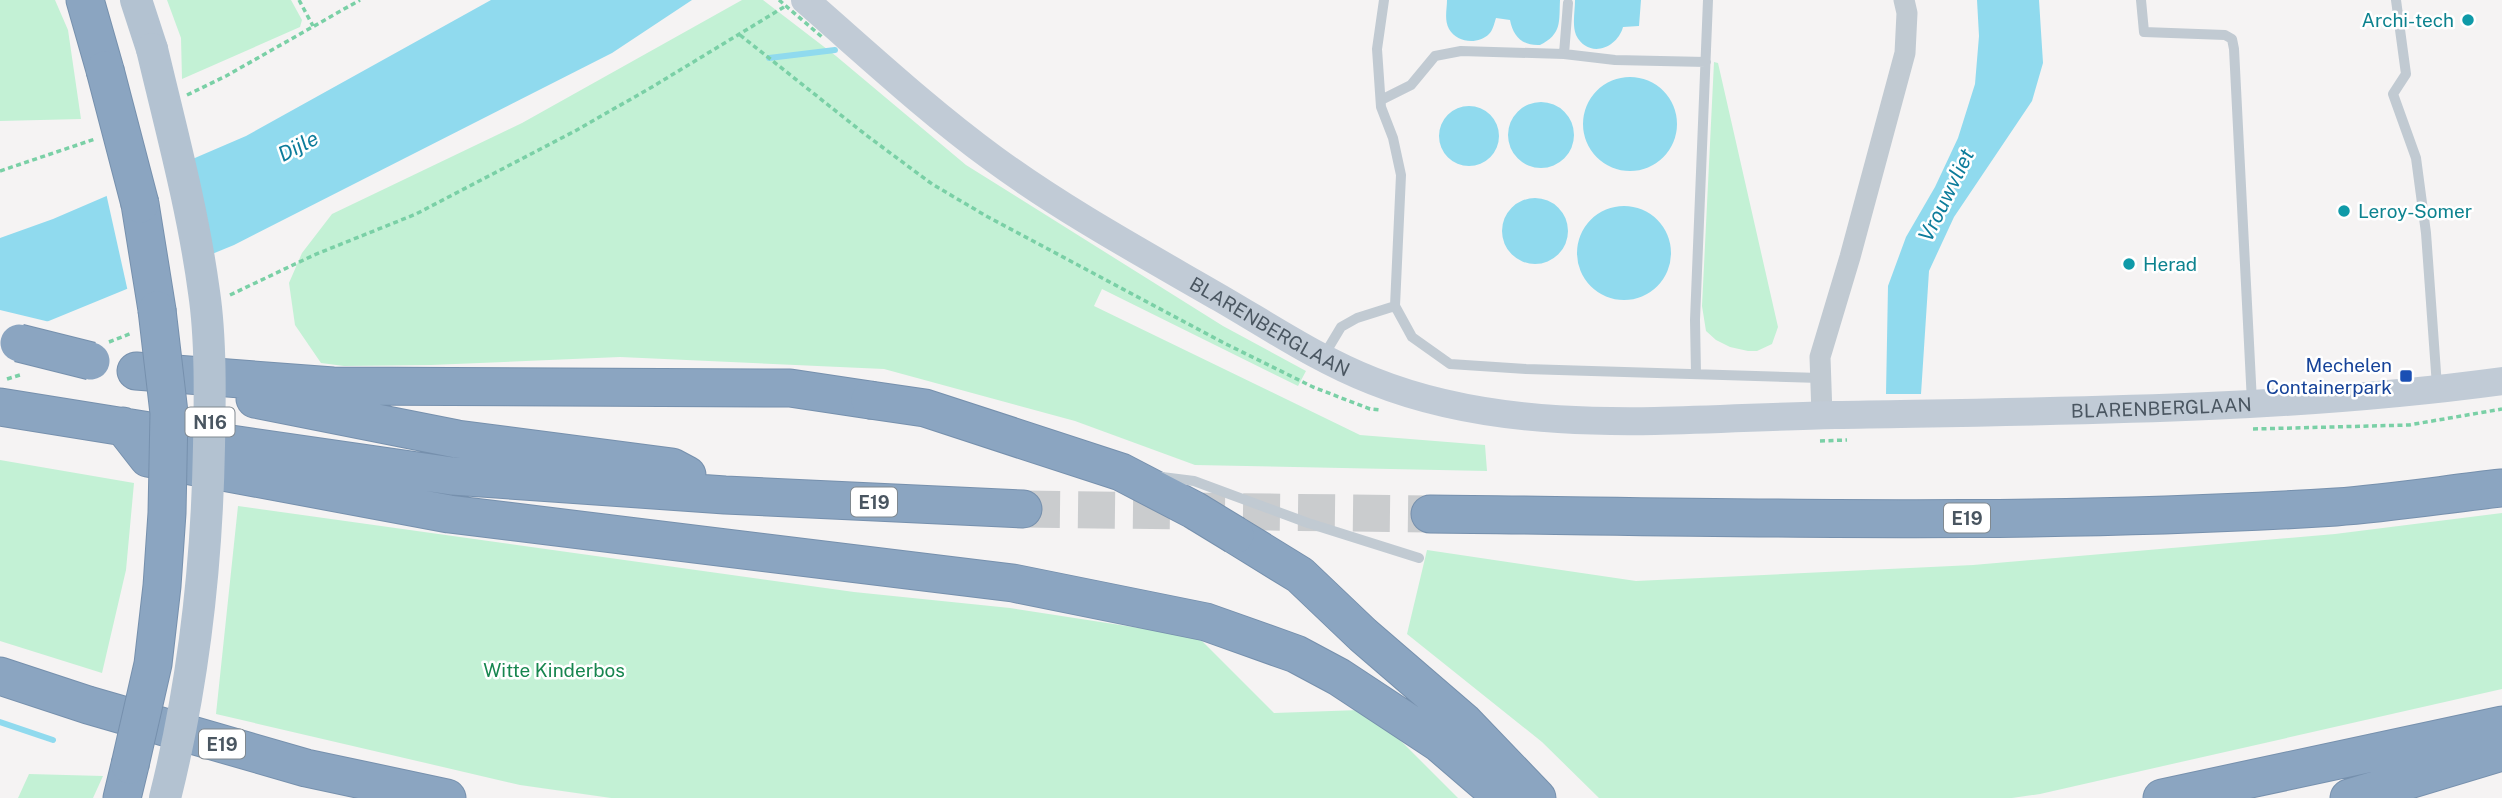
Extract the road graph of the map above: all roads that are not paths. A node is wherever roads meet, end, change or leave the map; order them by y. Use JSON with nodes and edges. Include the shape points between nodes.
{"nodes":[{"id":1,"x":85,"y":0,"type":"edge"},
{"id":2,"x":136,"y":0,"type":"edge"},
{"id":3,"x":805,"y":0,"type":"edge"},
{"id":4,"x":1384,"y":0,"type":"edge"},
{"id":5,"x":1708,"y":0,"type":"edge"},
{"id":6,"x":1904,"y":0,"type":"edge"},
{"id":7,"x":2141,"y":0,"type":"edge"},
{"id":8,"x":2396,"y":0,"type":"edge"},
{"id":9,"x":1568,"y":3,"type":"dead end"},
{"id":10,"x":1564,"y":54,"type":"junction"},
{"id":11,"x":1706,"y":62,"type":"junction"},
{"id":12,"x":1381,"y":100,"type":"junction"},
{"id":13,"x":1395,"y":306,"type":"junction"},
{"id":14,"x":0,"y":339,"type":"edge"},
{"id":15,"x":1323,"y":357,"type":"junction"},
{"id":16,"x":136,"y":371,"type":"junction"},
{"id":17,"x":1696,"y":374,"type":"junction"},
{"id":18,"x":1820,"y":378,"type":"junction"},
{"id":19,"x":2502,"y":381,"type":"edge"},
{"id":20,"x":2437,"y":389,"type":"junction"},
{"id":21,"x":2252,"y":402,"type":"junction"},
{"id":22,"x":0,"y":407,"type":"edge"},
{"id":23,"x":1822,"y":415,"type":"junction"},
{"id":24,"x":123,"y":426,"type":"junction"},
{"id":25,"x":1121,"y":472,"type":"junction"},
{"id":26,"x":2502,"y":488,"type":"edge"},
{"id":27,"x":725,"y":495,"type":"junction"},
{"id":28,"x":1023,"y":509,"type":"tunnel mouth"},
{"id":29,"x":1430,"y":514,"type":"tunnel mouth"},
{"id":30,"x":1419,"y":558,"type":"dead end"},
{"id":31,"x":0,"y":676,"type":"edge"},
{"id":32,"x":2502,"y":725,"type":"edge"},
{"id":33,"x":2502,"y":752,"type":"edge"},
{"id":34,"x":2502,"y":767,"type":"edge"},
{"id":35,"x":129,"y":787,"type":"edge"},
{"id":36,"x":165,"y":798,"type":"edge"},
{"id":37,"x":447,"y":798,"type":"edge"},
{"id":38,"x":1503,"y":798,"type":"edge"},
{"id":39,"x":1537,"y":798,"type":"edge"},
{"id":40,"x":2162,"y":798,"type":"edge"},
{"id":41,"x":2349,"y":798,"type":"edge"},
{"id":42,"x":2392,"y":798,"type":"edge"}],
"edges":[{"from":1,"to":35,"type":"highway","number":"N16","bridge":true,"via":[[140,204],[169,413],[162,586],[153,664]]},
{"from":2,"to":36,"type":"main road","number":"N16","bridge":true,"via":[[187,197],[205,295],[210,403],[202,589],[190,684]]},
{"from":3,"to":15,"type":"street","name":"BLARENBERGLAAN","via":[[830,34],[996,161],[1077,214]]},
{"from":4,"to":12,"type":"lane","via":[[1377,49]]},
{"from":5,"to":11,"type":"lane"},
{"from":6,"to":18,"type":"street","via":[[1905,53],[1820,358]]},
{"from":7,"to":21,"type":"lane","via":[[2144,32],[2232,39]]},
{"from":8,"to":20,"type":"lane","via":[[2406,74],[2393,94],[2416,158]]},
{"from":9,"to":10,"type":"lane"},
{"from":10,"to":11,"type":"lane"},
{"from":10,"to":12,"type":"lane","via":[[1461,51],[1435,56],[1411,85]]},
{"from":11,"to":17,"type":"lane"},
{"from":12,"to":13,"type":"lane","via":[[1401,175]]},
{"from":13,"to":15,"type":"lane","via":[[1341,327]]},
{"from":13,"to":17,"type":"lane","via":[[1412,337],[1450,364]]},
{"from":14,"to":16,"type":"highway","bridge":true,"via":[[94,353]]},
{"from":15,"to":23,"type":"street","name":"BLARENBERGLAAN","via":[[1372,381],[1431,400],[1525,416],[1617,420]]},
{"from":16,"to":25,"type":"highway","bridge":true,"via":[[333,386],[790,388],[925,408]]},
{"from":16,"to":27,"type":"highway","via":[[457,439],[672,467]]},
{"from":17,"to":18,"type":"lane"},
{"from":18,"to":23,"type":"street"},
{"from":19,"to":20,"type":"street","name":"BLARENBERGLAAN"},
{"from":20,"to":21,"type":"street","name":"BLARENBERGLAAN"},
{"from":21,"to":23,"type":"street","name":"BLARENBERGLAAN","via":[[2131,410]]},
{"from":22,"to":24,"type":"highway","number":"E19"},
{"from":24,"to":27,"type":"highway","number":"E19","via":[[452,476]]},
{"from":24,"to":38,"type":"highway","via":[[148,458],[449,514],[1013,583],[1206,622],[1296,654],[1339,677],[1439,743]]},
{"from":25,"to":30,"type":"lane","bridge":true,"via":[[1194,481]]},
{"from":25,"to":39,"type":"highway","bridge":true,"via":[[1300,575],[1464,722]]},
{"from":26,"to":29,"type":"highway","number":"E19","via":[[2338,506],[2137,515],[1844,520]]},
{"from":27,"to":28,"type":"highway","number":"E19"},
{"from":31,"to":37,"type":"highway","number":"E19","via":[[306,768]]},
{"from":32,"to":40,"type":"highway"},
{"from":33,"to":41,"type":"highway"},
{"from":34,"to":42,"type":"highway"}]}
